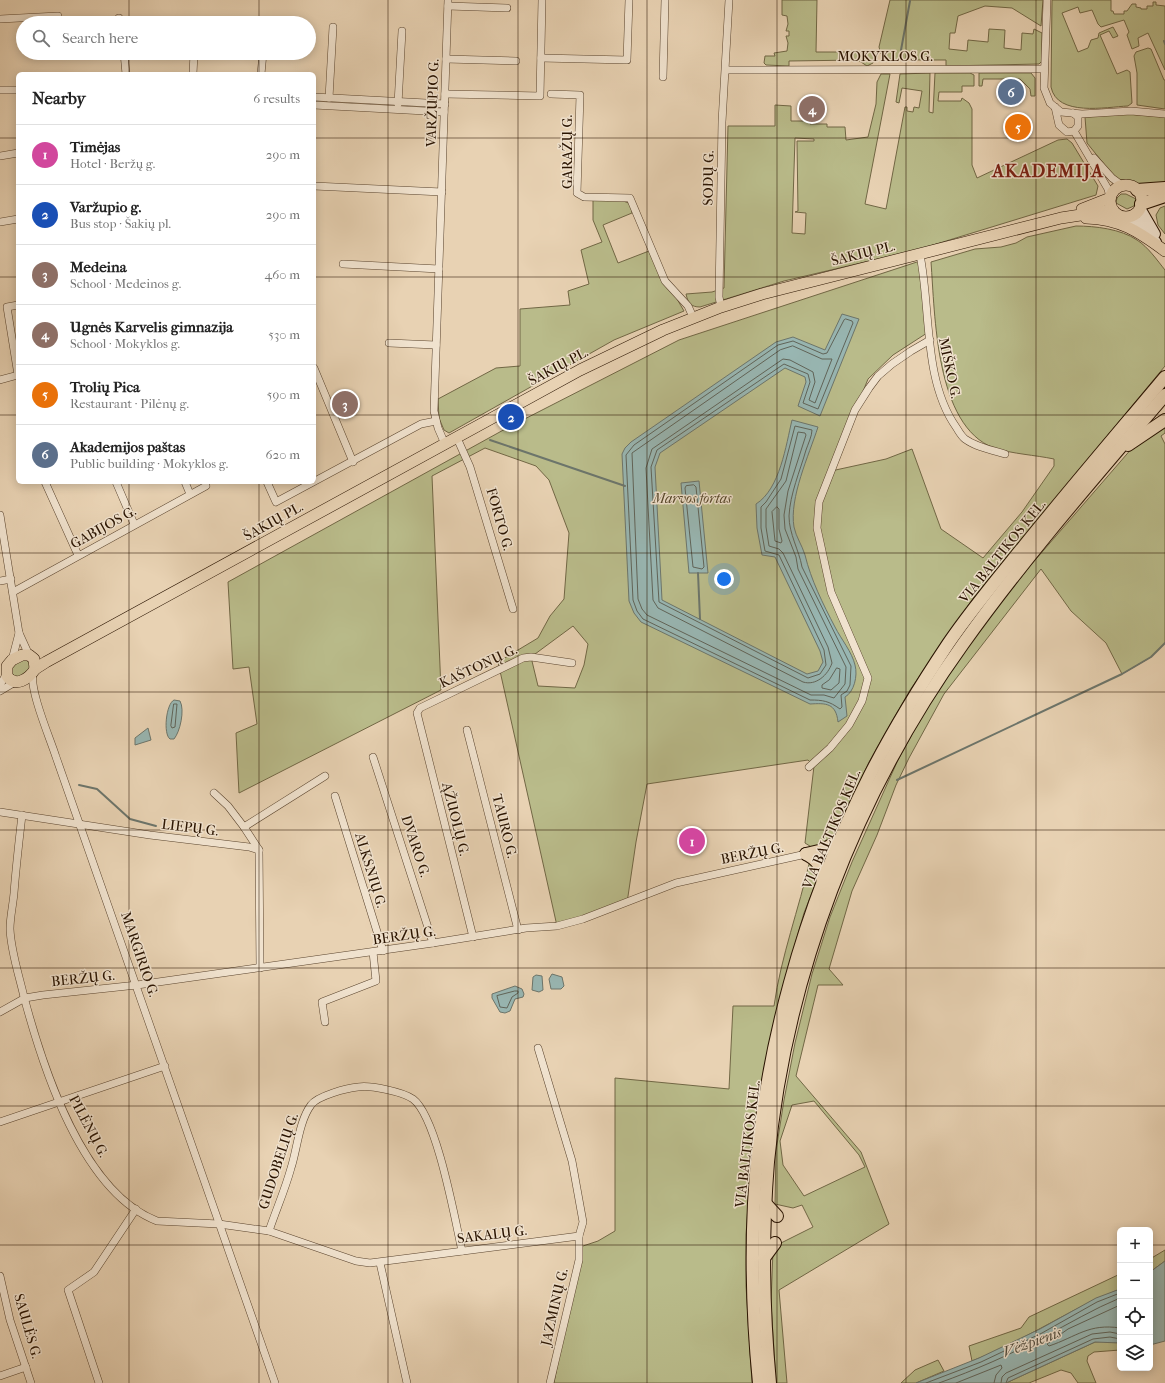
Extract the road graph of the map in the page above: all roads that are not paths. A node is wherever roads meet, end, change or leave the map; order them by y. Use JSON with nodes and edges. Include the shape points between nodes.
{"nodes":[{"id":1,"x":542,"y":0,"type":"edge"},
{"id":2,"x":629,"y":0,"type":"edge"},
{"id":3,"x":665,"y":0,"type":"edge"},
{"id":4,"x":729,"y":0,"type":"edge"},
{"id":5,"x":1047,"y":0,"type":"edge"},
{"id":6,"x":448,"y":3,"type":"edge"},
{"id":7,"x":507,"y":8,"type":"dead end"},
{"id":8,"x":16,"y":18,"type":"edge"},
{"id":9,"x":0,"y":19,"type":"edge"},
{"id":10,"x":333,"y":27,"type":"dead end"},
{"id":11,"x":402,"y":31,"type":"dead end"},
{"id":12,"x":541,"y":58,"type":"junction"},
{"id":13,"x":446,"y":59,"type":"junction"},
{"id":14,"x":125,"y":60,"type":"edge"},
{"id":15,"x":194,"y":60,"type":"edge"},
{"id":16,"x":262,"y":60,"type":"edge"},
{"id":17,"x":516,"y":61,"type":"dead end"},
{"id":18,"x":1044,"y":69,"type":"junction"},
{"id":19,"x":726,"y":70,"type":"junction"},
{"id":20,"x":126,"y":72,"type":"edge"},
{"id":21,"x":193,"y":72,"type":"edge"},
{"id":22,"x":261,"y":72,"type":"edge"},
{"id":23,"x":663,"y":78,"type":"dead end"},
{"id":24,"x":0,"y":90,"type":"edge"},
{"id":25,"x":16,"y":90,"type":"edge"},
{"id":26,"x":445,"y":94,"type":"junction"},
{"id":27,"x":551,"y":94,"type":"dead end"},
{"id":28,"x":316,"y":97,"type":"edge"},
{"id":29,"x":329,"y":98,"type":"junction"},
{"id":30,"x":398,"y":101,"type":"junction"},
{"id":31,"x":445,"y":104,"type":"junction"},
{"id":32,"x":316,"y":105,"type":"edge"},
{"id":33,"x":1055,"y":107,"type":"junction"},
{"id":34,"x":398,"y":109,"type":"junction"},
{"id":35,"x":444,"y":112,"type":"junction"},
{"id":36,"x":1070,"y":113,"type":"junction"},
{"id":37,"x":1165,"y":114,"type":"edge"},
{"id":38,"x":1080,"y":117,"type":"junction"},
{"id":39,"x":1059,"y":121,"type":"junction"},
{"id":40,"x":1074,"y":131,"type":"junction"},
{"id":41,"x":1084,"y":148,"type":"junction"},
{"id":42,"x":16,"y":153,"type":"edge"},
{"id":43,"x":0,"y":156,"type":"edge"},
{"id":44,"x":316,"y":186,"type":"edge"},
{"id":45,"x":1124,"y":186,"type":"junction"},
{"id":46,"x":1165,"y":188,"type":"edge"},
{"id":47,"x":1137,"y":190,"type":"junction"},
{"id":48,"x":442,"y":192,"type":"junction"},
{"id":49,"x":1165,"y":196,"type":"edge"},
{"id":50,"x":1110,"y":198,"type":"junction"},
{"id":51,"x":1141,"y":206,"type":"junction"},
{"id":52,"x":1113,"y":210,"type":"junction"},
{"id":53,"x":1128,"y":217,"type":"junction"},
{"id":54,"x":1061,"y":218,"type":"junction"},
{"id":55,"x":16,"y":219,"type":"edge"},
{"id":56,"x":0,"y":222,"type":"edge"},
{"id":57,"x":1165,"y":251,"type":"edge"},
{"id":58,"x":920,"y":255,"type":"junction"},
{"id":59,"x":343,"y":264,"type":"dead end"},
{"id":60,"x":439,"y":269,"type":"junction"},
{"id":61,"x":16,"y":305,"type":"edge"},
{"id":62,"x":721,"y":307,"type":"junction"},
{"id":63,"x":693,"y":317,"type":"junction"},
{"id":64,"x":930,"y":340,"type":"junction"},
{"id":65,"x":388,"y":343,"type":"dead end"},
{"id":66,"x":436,"y":345,"type":"junction"},
{"id":67,"x":16,"y":363,"type":"edge"},
{"id":68,"x":316,"y":373,"type":"edge"},
{"id":69,"x":16,"y":376,"type":"edge"},
{"id":70,"x":1165,"y":377,"type":"edge"},
{"id":71,"x":0,"y":380,"type":"edge"},
{"id":72,"x":1165,"y":395,"type":"edge"},
{"id":73,"x":1165,"y":420,"type":"edge"},
{"id":74,"x":436,"y":421,"type":"junction"},
{"id":75,"x":457,"y":438,"type":"junction"},
{"id":76,"x":446,"y":444,"type":"junction"},
{"id":77,"x":1005,"y":454,"type":"dead end"},
{"id":78,"x":1115,"y":454,"type":"junction"},
{"id":79,"x":353,"y":462,"type":"junction"},
{"id":80,"x":316,"y":481,"type":"edge"},
{"id":81,"x":46,"y":484,"type":"edge"},
{"id":82,"x":117,"y":484,"type":"edge"},
{"id":83,"x":186,"y":484,"type":"edge"},
{"id":84,"x":268,"y":484,"type":"edge"},
{"id":85,"x":311,"y":484,"type":"edge"},
{"id":86,"x":206,"y":486,"type":"dead end"},
{"id":87,"x":190,"y":494,"type":"junction"},
{"id":88,"x":0,"y":515,"type":"edge"},
{"id":89,"x":134,"y":524,"type":"junction"},
{"id":90,"x":78,"y":555,"type":"junction"},
{"id":91,"x":11,"y":579,"type":"junction"},
{"id":92,"x":0,"y":581,"type":"edge"},
{"id":93,"x":13,"y":592,"type":"junction"},
{"id":94,"x":513,"y":609,"type":"dead end"},
{"id":95,"x":104,"y":630,"type":"junction"},
{"id":96,"x":19,"y":633,"type":"junction"},
{"id":97,"x":31,"y":656,"type":"junction"},
{"id":98,"x":572,"y":663,"type":"dead end"},
{"id":99,"x":5,"y":668,"type":"edge"},
{"id":100,"x":34,"y":671,"type":"junction"},
{"id":101,"x":17,"y":682,"type":"junction"},
{"id":102,"x":0,"y":685,"type":"edge"},
{"id":103,"x":0,"y":691,"type":"edge"},
{"id":104,"x":35,"y":694,"type":"junction"},
{"id":105,"x":420,"y":708,"type":"joint"},
{"id":106,"x":467,"y":730,"type":"dead end"},
{"id":107,"x":373,"y":757,"type":"dead end"},
{"id":108,"x":809,"y":766,"type":"dead end"},
{"id":109,"x":325,"y":776,"type":"dead end"},
{"id":110,"x":214,"y":793,"type":"dead end"},
{"id":111,"x":334,"y":796,"type":"dead end"},
{"id":112,"x":0,"y":812,"type":"edge"},
{"id":113,"x":22,"y":815,"type":"junction"},
{"id":114,"x":80,"y":824,"type":"junction"},
{"id":115,"x":244,"y":827,"type":"junction"},
{"id":116,"x":841,"y":838,"type":"junction"},
{"id":117,"x":259,"y":850,"type":"junction"},
{"id":118,"x":806,"y":854,"type":"junction"},
{"id":119,"x":823,"y":883,"type":"junction"},
{"id":120,"x":518,"y":930,"type":"junction"},
{"id":121,"x":473,"y":937,"type":"junction"},
{"id":122,"x":434,"y":944,"type":"junction"},
{"id":123,"x":383,"y":951,"type":"junction"},
{"id":124,"x":373,"y":952,"type":"junction"},
{"id":125,"x":260,"y":968,"type":"junction"},
{"id":126,"x":137,"y":985,"type":"junction"},
{"id":127,"x":25,"y":998,"type":"junction"},
{"id":128,"x":0,"y":1012,"type":"edge"},
{"id":129,"x":325,"y":1022,"type":"dead end"},
{"id":130,"x":538,"y":1048,"type":"dead end"},
{"id":131,"x":165,"y":1066,"type":"junction"},
{"id":132,"x":60,"y":1102,"type":"junction"},
{"id":133,"x":0,"y":1122,"type":"edge"},
{"id":134,"x":766,"y":1204,"type":"junction"},
{"id":135,"x":136,"y":1209,"type":"junction"},
{"id":136,"x":776,"y":1216,"type":"dead end"},
{"id":137,"x":220,"y":1224,"type":"junction"},
{"id":138,"x":269,"y":1231,"type":"junction"},
{"id":139,"x":579,"y":1236,"type":"junction"},
{"id":140,"x":775,"y":1243,"type":"dead end"},
{"id":141,"x":462,"y":1251,"type":"junction"},
{"id":142,"x":764,"y":1258,"type":"junction"},
{"id":143,"x":380,"y":1263,"type":"junction"},
{"id":144,"x":0,"y":1276,"type":"edge"},
{"id":145,"x":26,"y":1366,"type":"junction"},
{"id":146,"x":0,"y":1376,"type":"edge"},
{"id":147,"x":31,"y":1383,"type":"edge"},
{"id":148,"x":99,"y":1383,"type":"edge"},
{"id":149,"x":275,"y":1383,"type":"edge"},
{"id":150,"x":407,"y":1383,"type":"edge"},
{"id":151,"x":550,"y":1383,"type":"edge"},
{"id":152,"x":759,"y":1383,"type":"edge"},
{"id":153,"x":770,"y":1383,"type":"edge"}],
"edges":[{"from":1,"to":12,"type":"street"},
{"from":2,"to":12,"type":"street","via":[[627,60]]},
{"from":3,"to":23,"type":"street"},
{"from":4,"to":19,"type":"street","name":"SODŲ G."},
{"from":5,"to":18,"type":"street"},
{"from":6,"to":7,"type":"street"},
{"from":6,"to":13,"type":"street","name":"VARŽUPIO G."},
{"from":8,"to":9,"type":"street"},
{"from":10,"to":29,"type":"street"},
{"from":11,"to":30,"type":"street"},
{"from":12,"to":26,"type":"street","via":[[540,96]]},
{"from":13,"to":17,"type":"street"},
{"from":13,"to":26,"type":"street","name":"VARŽUPIO G."},
{"from":14,"to":20,"type":"street"},
{"from":15,"to":21,"type":"street"},
{"from":16,"to":22,"type":"street"},
{"from":18,"to":19,"type":"street","name":"MOKYKLOS G."},
{"from":18,"to":33,"type":"street","via":[[1044,88],[1047,98]]},
{"from":19,"to":62,"type":"street","name":"SODŲ G.","via":[[722,122],[719,296]]},
{"from":24,"to":25,"type":"street"},
{"from":26,"to":31,"type":"street","name":"VARŽUPIO G."},
{"from":27,"to":63,"type":"street","name":"GARAŽŲ G.","via":[[580,95],[577,193],[584,197],[630,198],[665,282],[688,306]]},
{"from":28,"to":29,"type":"street"},
{"from":29,"to":30,"type":"street"},
{"from":30,"to":31,"type":"street"},
{"from":30,"to":34,"type":"street"},
{"from":31,"to":35,"type":"street","name":"VARŽUPIO G."},
{"from":32,"to":34,"type":"street"},
{"from":33,"to":36,"type":"street","via":[[1061,112]]},
{"from":33,"to":39,"type":"street"},
{"from":34,"to":35,"type":"street"},
{"from":35,"to":48,"type":"street","name":"VARŽUPIO G."},
{"from":36,"to":38,"type":"street"},
{"from":36,"to":39,"type":"street","via":[[1061,116]]},
{"from":37,"to":38,"type":"street","via":[[1131,111]]},
{"from":38,"to":40,"type":"street"},
{"from":39,"to":40,"type":"street","via":[[1064,131]]},
{"from":40,"to":41,"type":"street"},
{"from":41,"to":45,"type":"street","via":[[1112,178]]},
{"from":41,"to":50,"type":"street","via":[[1108,189]]},
{"from":42,"to":43,"type":"street"},
{"from":44,"to":48,"type":"street"},
{"from":45,"to":47,"type":"main road","via":[[1131,186]]},
{"from":45,"to":50,"type":"main road","via":[[1114,191]]},
{"from":46,"to":47,"type":"highway"},
{"from":47,"to":51,"type":"main road","via":[[1141,197]]},
{"from":48,"to":60,"type":"street","name":"VARŽUPIO G."},
{"from":49,"to":51,"type":"highway"},
{"from":50,"to":52,"type":"main road"},
{"from":50,"to":54,"type":"main road","name":"ŠAKIŲ PL."},
{"from":51,"to":53,"type":"main road","via":[[1135,214]]},
{"from":51,"to":57,"type":"main road"},
{"from":52,"to":53,"type":"main road","via":[[1121,216]]},
{"from":52,"to":54,"type":"main road","name":"ŠAKIŲ PL."},
{"from":53,"to":57,"type":"main road","via":[[1138,222]]},
{"from":54,"to":57,"type":"main road","via":[[1097,218],[1117,222],[1142,234]]},
{"from":54,"to":58,"type":"main road","name":"ŠAKIŲ PL."},
{"from":55,"to":56,"type":"street"},
{"from":58,"to":62,"type":"main road","name":"ŠAKIŲ PL.","via":[[804,283]]},
{"from":58,"to":64,"type":"street","name":"MIŠKO G."},
{"from":59,"to":60,"type":"street"},
{"from":60,"to":66,"type":"street","name":"VARŽUPIO G."},
{"from":61,"to":67,"type":"street","via":[[7,307]]},
{"from":62,"to":63,"type":"main road","name":"ŠAKIŲ PL."},
{"from":63,"to":75,"type":"main road","name":"ŠAKIŲ PL.","via":[[624,348]]},
{"from":64,"to":77,"type":"street","name":"MIŠKO G.","via":[[938,388],[950,419],[964,438],[980,447]]},
{"from":64,"to":108,"type":"street","via":[[892,364],[869,388],[855,410],[819,502],[817,528],[831,592],[868,678],[862,701],[849,725],[830,748]]},
{"from":65,"to":66,"type":"street"},
{"from":66,"to":74,"type":"street","name":"VARŽUPIO G."},
{"from":68,"to":79,"type":"street"},
{"from":69,"to":71,"type":"street"},
{"from":70,"to":116,"type":"highway","name":"VIA BALTIKOS KEL.","via":[[1051,513],[950,642],[869,776]]},
{"from":72,"to":78,"type":"highway","name":"VIA BALTIKOS KEL."},
{"from":73,"to":78,"type":"highway"},
{"from":74,"to":76,"type":"street","name":"VARŽUPIO G."},
{"from":74,"to":79,"type":"street","via":[[422,424]]},
{"from":75,"to":76,"type":"main road","name":"ŠAKIŲ PL."},
{"from":75,"to":94,"type":"street","name":"FORTO G.","via":[[470,467]]},
{"from":76,"to":95,"type":"main road","name":"ŠAKIŲ PL."},
{"from":78,"to":134,"type":"highway","name":"VIA BALTIKOS KEL.","via":[[1022,566],[961,645],[905,735],[866,811],[829,900],[798,1000],[774,1115]]},
{"from":79,"to":80,"type":"street"},
{"from":81,"to":90,"type":"street"},
{"from":82,"to":89,"type":"street"},
{"from":83,"to":87,"type":"street"},
{"from":84,"to":85,"type":"street","via":[[276,502]]},
{"from":86,"to":87,"type":"street","name":"GABIJOS G."},
{"from":87,"to":89,"type":"street","name":"GABIJOS G."},
{"from":88,"to":91,"type":"street"},
{"from":89,"to":90,"type":"street","name":"GABIJOS G."},
{"from":90,"to":93,"type":"street","name":"GABIJOS G."},
{"from":91,"to":92,"type":"street"},
{"from":91,"to":93,"type":"street"},
{"from":93,"to":96,"type":"street"},
{"from":95,"to":97,"type":"main road","name":"ŠAKIŲ PL.","via":[[44,655]]},
{"from":95,"to":100,"type":"main road","name":"ŠAKIŲ PL.","via":[[40,665]]},
{"from":96,"to":97,"type":"street"},
{"from":96,"to":99,"type":"street"},
{"from":97,"to":99,"type":"main road","via":[[22,655]]},
{"from":97,"to":100,"type":"main road","via":[[36,663]]},
{"from":98,"to":105,"type":"street","name":"KAŠTONŲ G.","via":[[523,658]]},
{"from":99,"to":101,"type":"main road","via":[[9,679]]},
{"from":99,"to":102,"type":"street"},
{"from":100,"to":101,"type":"main road"},
{"from":100,"to":104,"type":"street","name":"MARGIRIO G.","via":[[32,681]]},
{"from":101,"to":103,"type":"street"},
{"from":101,"to":104,"type":"street"},
{"from":104,"to":114,"type":"street","name":"MARGIRIO G."},
{"from":105,"to":121,"type":"street","name":"ĄŽUOLŲ G.","via":[[417,713],[418,719]]},
{"from":106,"to":120,"type":"street","name":"TAURO G."},
{"from":107,"to":122,"type":"street","name":"DVARO G."},
{"from":109,"to":115,"type":"street"},
{"from":110,"to":115,"type":"street"},
{"from":111,"to":123,"type":"street","name":"ALKSNIŲ G."},
{"from":112,"to":113,"type":"street","name":"LIEPŲ G."},
{"from":113,"to":114,"type":"street","name":"LIEPŲ G."},
{"from":113,"to":127,"type":"street","name":"PILĖNŲ G.","via":[[10,929],[14,957]]},
{"from":114,"to":117,"type":"street","name":"LIEPŲ G."},
{"from":114,"to":126,"type":"street","name":"MARGIRIO G."},
{"from":115,"to":117,"type":"street"},
{"from":116,"to":118,"type":"highway","via":[[823,850]]},
{"from":116,"to":119,"type":"highway","name":"VIA BALTIKOS KEL."},
{"from":117,"to":125,"type":"street"},
{"from":118,"to":119,"type":"highway","via":[[819,864]]},
{"from":118,"to":120,"type":"street","name":"BERŽŲ G.","via":[[676,883],[580,920],[557,926]]},
{"from":119,"to":152,"type":"highway","name":"VIA BALTIKOS KEL.","via":[[785,1002],[761,1127],[753,1235],[753,1309]]},
{"from":120,"to":121,"type":"street","name":"BERŽŲ G."},
{"from":121,"to":122,"type":"street","name":"BERŽŲ G."},
{"from":122,"to":123,"type":"street","name":"BERŽŲ G."},
{"from":123,"to":124,"type":"street","name":"BERŽŲ G."},
{"from":124,"to":125,"type":"street","name":"BERŽŲ G."},
{"from":124,"to":129,"type":"street","via":[[376,981],[322,1002]]},
{"from":125,"to":126,"type":"street","name":"BERŽŲ G."},
{"from":126,"to":127,"type":"street","name":"BERŽŲ G."},
{"from":126,"to":131,"type":"street","name":"MARGIRIO G."},
{"from":127,"to":128,"type":"street","name":"BERŽŲ G."},
{"from":127,"to":132,"type":"street","name":"PILĖNŲ G.","via":[[50,1082]]},
{"from":130,"to":139,"type":"street","via":[[572,1160],[583,1222]]},
{"from":131,"to":132,"type":"street"},
{"from":131,"to":137,"type":"street","name":"MARGIRIO G."},
{"from":132,"to":133,"type":"street"},
{"from":132,"to":135,"type":"street","name":"PILĖNŲ G.","via":[[73,1131],[96,1168],[112,1188]]},
{"from":134,"to":136,"type":"highway"},
{"from":134,"to":142,"type":"highway","name":"VIA BALTIKOS KEL."},
{"from":135,"to":137,"type":"street","name":"PILĖNŲ G.","via":[[157,1221]]},
{"from":135,"to":148,"type":"street","via":[[94,1272],[68,1290]]},
{"from":137,"to":138,"type":"street","name":"SAKALŲ G."},
{"from":137,"to":149,"type":"street"},
{"from":138,"to":141,"type":"street","name":"GUDOBELIŲ G.","via":[[311,1104],[328,1095],[368,1085],[413,1099],[420,1106],[447,1178]]},
{"from":138,"to":143,"type":"street","name":"SAKALŲ G.","via":[[356,1261]]},
{"from":139,"to":141,"type":"street","name":"SAKALŲ G."},
{"from":139,"to":151,"type":"street","name":"JAZMINŲ G.","via":[[579,1260]]},
{"from":140,"to":142,"type":"highway"},
{"from":141,"to":143,"type":"street","name":"SAKALŲ G."},
{"from":142,"to":153,"type":"highway","name":"VIA BALTIKOS KEL."},
{"from":143,"to":150,"type":"street"},
{"from":144,"to":145,"type":"street","name":"SAULĖS G.","via":[[10,1320]]},
{"from":145,"to":146,"type":"street"},
{"from":145,"to":147,"type":"street","name":"SAULĖS G."}]}
